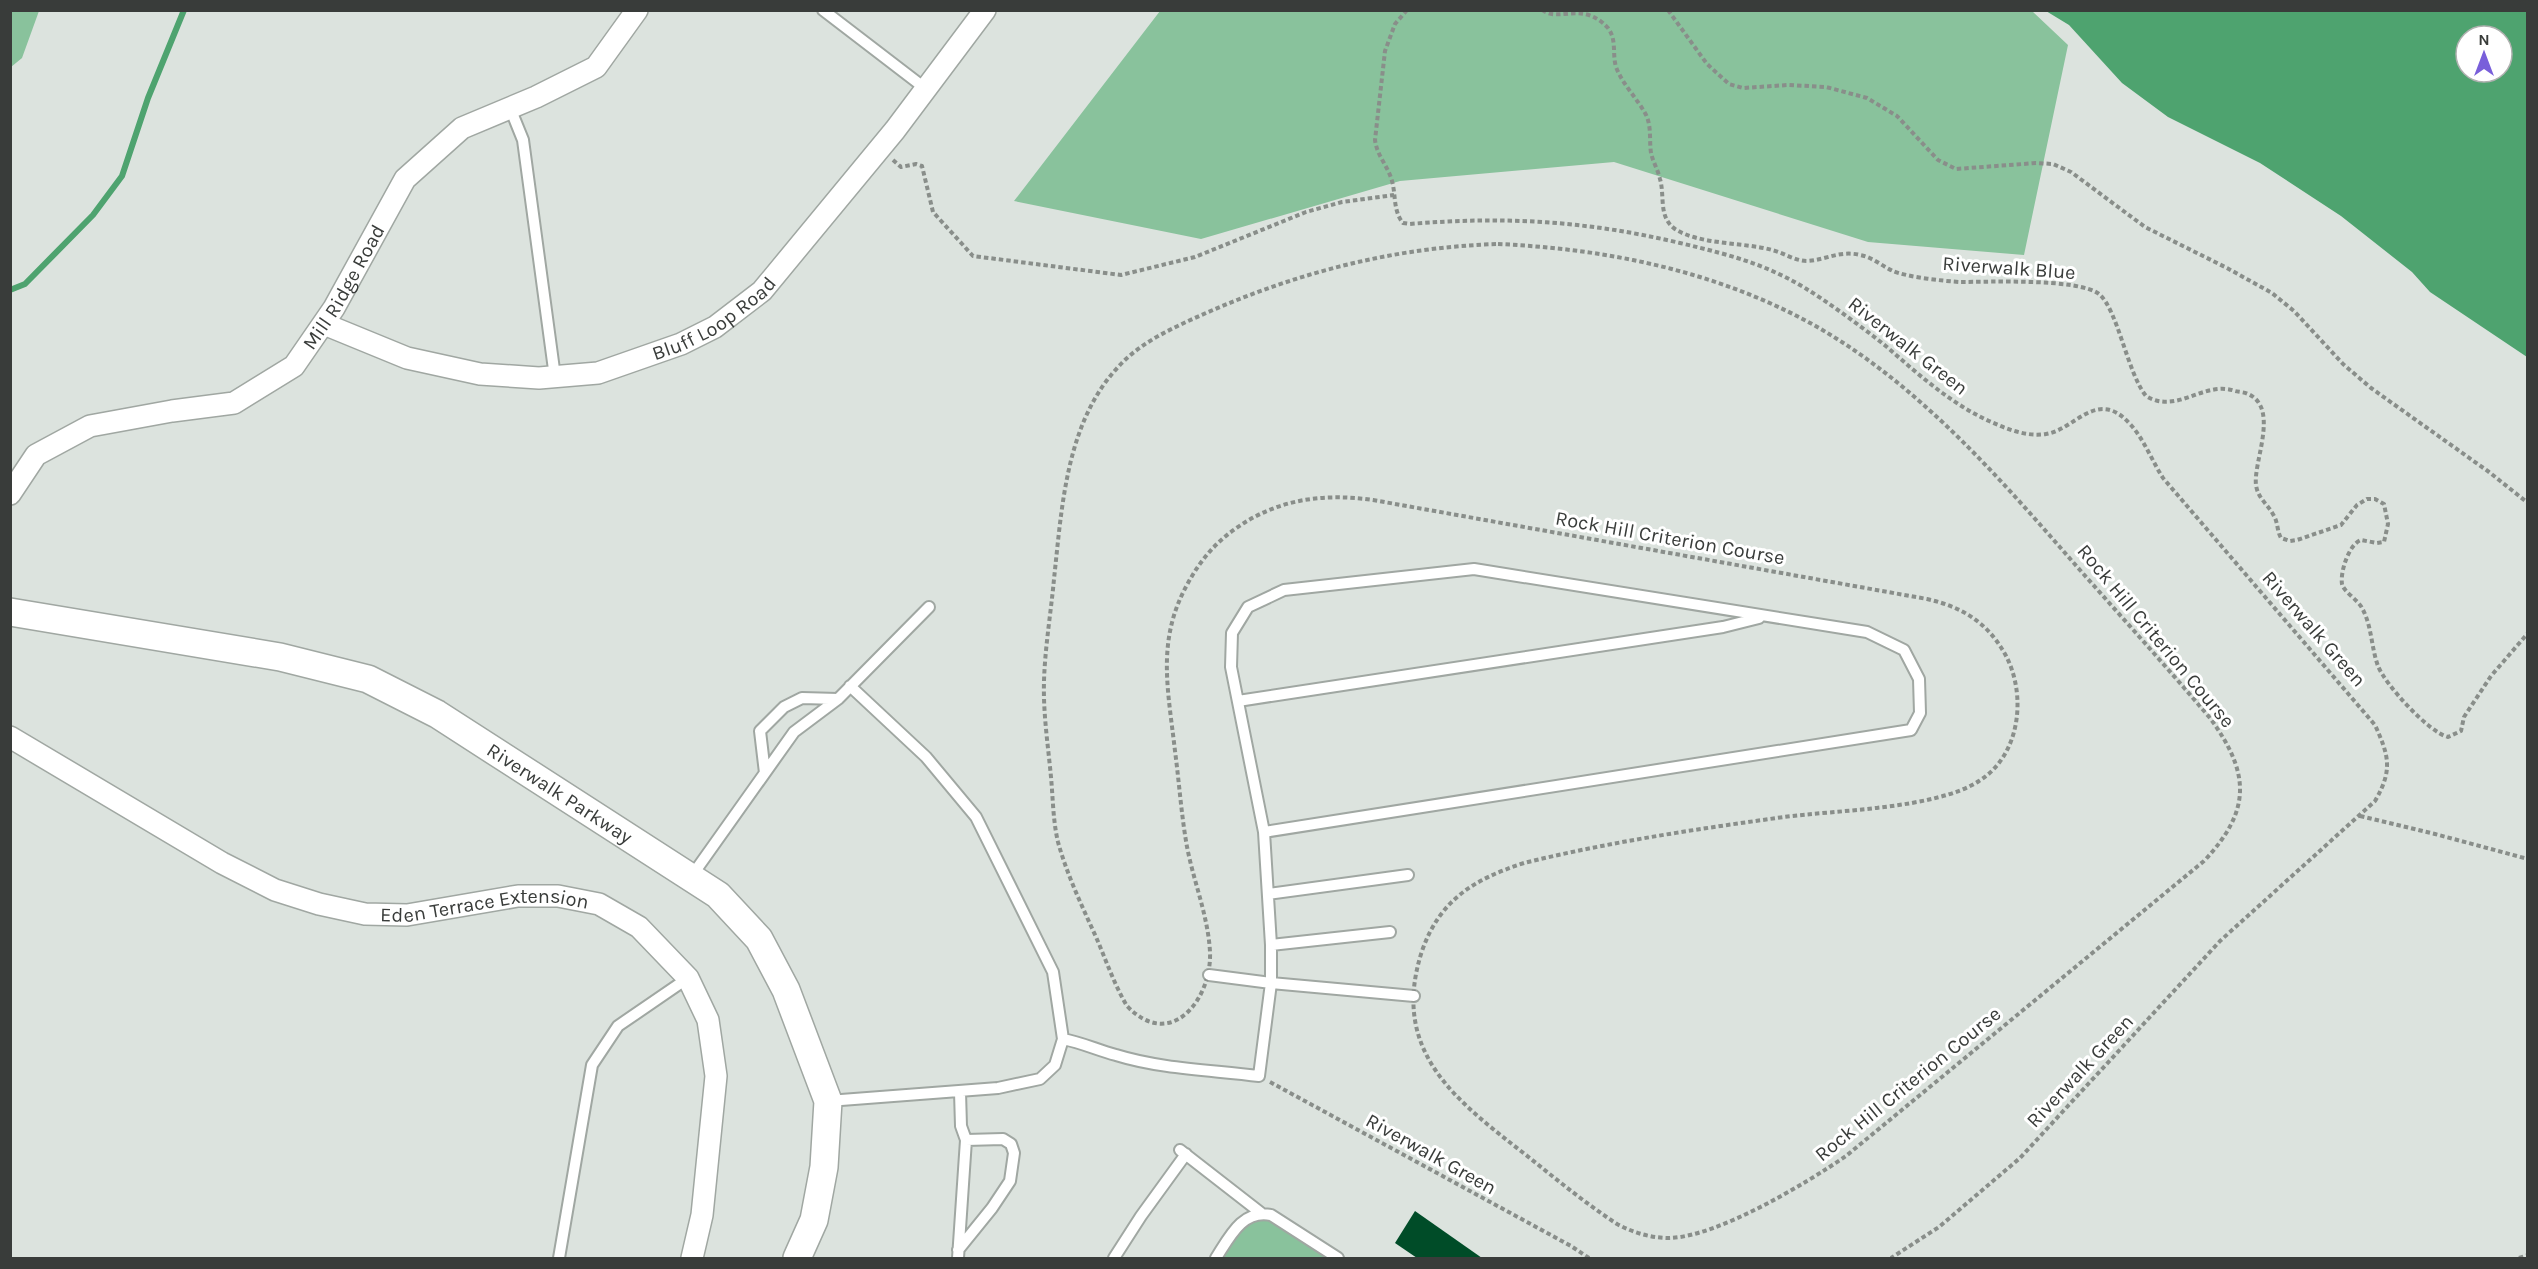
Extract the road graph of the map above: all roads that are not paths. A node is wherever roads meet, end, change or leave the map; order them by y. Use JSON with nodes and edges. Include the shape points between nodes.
{"nodes":[{"id":1,"x":638,"y":10,"type":"edge"},
{"id":2,"x":823,"y":10,"type":"edge"},
{"id":3,"x":986,"y":10,"type":"edge"},
{"id":4,"x":926,"y":89,"type":"junction"},
{"id":5,"x":510,"y":108,"type":"junction"},
{"id":6,"x":324,"y":324,"type":"junction"},
{"id":7,"x":555,"y":377,"type":"junction"},
{"id":8,"x":10,"y":494,"type":"edge"},
{"id":9,"x":929,"y":607,"type":"dead end"},
{"id":10,"x":10,"y":612,"type":"edge"},
{"id":11,"x":1765,"y":616,"type":"junction"},
{"id":12,"x":850,"y":686,"type":"junction"},
{"id":13,"x":838,"y":699,"type":"junction"},
{"id":14,"x":1238,"y":701,"type":"junction"},
{"id":15,"x":10,"y":737,"type":"edge"},
{"id":16,"x":765,"y":773,"type":"junction"},
{"id":17,"x":1264,"y":832,"type":"junction"},
{"id":18,"x":1408,"y":875,"type":"dead end"},
{"id":19,"x":691,"y":878,"type":"junction"},
{"id":20,"x":1268,"y":894,"type":"junction"},
{"id":21,"x":1390,"y":932,"type":"dead end"},
{"id":22,"x":1271,"y":945,"type":"junction"},
{"id":23,"x":1209,"y":975,"type":"road end"},
{"id":24,"x":688,"y":978,"type":"junction"},
{"id":25,"x":1271,"y":983,"type":"junction"},
{"id":26,"x":1414,"y":996,"type":"road end"},
{"id":27,"x":1063,"y":1039,"type":"junction"},
{"id":28,"x":960,"y":1092,"type":"junction"},
{"id":29,"x":828,"y":1101,"type":"junction"},
{"id":30,"x":966,"y":1140,"type":"junction"},
{"id":31,"x":1261,"y":1213,"type":"junction"},
{"id":32,"x":958,"y":1255,"type":"edge"},
{"id":33,"x":559,"y":1258,"type":"edge"},
{"id":34,"x":692,"y":1258,"type":"edge"},
{"id":35,"x":797,"y":1258,"type":"edge"},
{"id":36,"x":1114,"y":1258,"type":"edge"},
{"id":37,"x":1216,"y":1258,"type":"edge"},
{"id":38,"x":1335,"y":1258,"type":"edge"}],
"edges":[{"from":1,"to":5,"type":"street","name":"Mill Ridge Road","via":[[596,67]]},
{"from":2,"to":4,"type":"lane"},
{"from":3,"to":4,"type":"street","name":"Bluff Loop Road"},
{"from":4,"to":7,"type":"street","name":"Bluff Loop Road","via":[[762,291],[715,327],[681,344],[598,373]]},
{"from":5,"to":6,"type":"street","name":"Mill Ridge Road","via":[[462,128],[405,179]]},
{"from":5,"to":7,"type":"lane","via":[[523,140]]},
{"from":6,"to":7,"type":"street","name":"Bluff Loop Road","via":[[407,358],[480,374]]},
{"from":6,"to":8,"type":"street","name":"Mill Ridge Road","via":[[294,366],[234,403],[90,426],[36,455]]},
{"from":9,"to":12,"type":"lane"},
{"from":10,"to":19,"type":"street","name":"Riverwalk Parkway","via":[[280,657],[368,679],[437,714]]},
{"from":11,"to":14,"type":"lane","via":[[1723,627]]},
{"from":11,"to":14,"type":"lane","via":[[1474,570],[1284,590],[1248,607],[1232,633],[1231,667]]},
{"from":11,"to":17,"type":"lane","via":[[1867,632],[1904,650],[1919,679],[1920,713],[1911,730]]},
{"from":12,"to":13,"type":"lane"},
{"from":12,"to":27,"type":"lane","via":[[926,757],[976,817],[1053,972]]},
{"from":13,"to":16,"type":"lane","via":[[794,732]]},
{"from":13,"to":16,"type":"lane","via":[[802,698],[784,707],[760,731]]},
{"from":14,"to":17,"type":"lane"},
{"from":15,"to":24,"type":"street","name":"Eden Terrace Extension","via":[[170,833],[275,890],[365,914],[407,915],[518,896],[558,896],[599,904],[639,927]]},
{"from":16,"to":19,"type":"lane"},
{"from":17,"to":20,"type":"lane"},
{"from":18,"to":20,"type":"lane"},
{"from":19,"to":29,"type":"street","name":"Riverwalk Parkway","via":[[718,895],[759,939],[786,990]]},
{"from":20,"to":22,"type":"lane"},
{"from":21,"to":22,"type":"lane"},
{"from":22,"to":25,"type":"lane"},
{"from":23,"to":25,"type":"lane"},
{"from":24,"to":33,"type":"lane","via":[[618,1026],[592,1065]]},
{"from":24,"to":34,"type":"street","name":"Eden Terrace Extension","via":[[708,1020],[716,1076],[702,1215]]},
{"from":25,"to":26,"type":"lane"},
{"from":25,"to":27,"type":"lane","via":[[1259,1076],[1149,1062]]},
{"from":27,"to":28,"type":"lane","via":[[1055,1065],[1040,1079]]},
{"from":28,"to":29,"type":"lane"},
{"from":28,"to":30,"type":"lane","via":[[961,1125]]},
{"from":29,"to":35,"type":"street","name":"Riverwalk Parkway","via":[[824,1167],[814,1220]]},
{"from":30,"to":32,"type":"lane"},
{"from":30,"to":32,"type":"lane","via":[[1003,1139],[1011,1143],[1014,1153],[1010,1181]]},
{"from":31,"to":36,"type":"lane","via":[[1183,1152]]},
{"from":31,"to":37,"type":"lane","via":[[1239,1223]]},
{"from":31,"to":38,"type":"lane","via":[[1271,1215]]}]}
